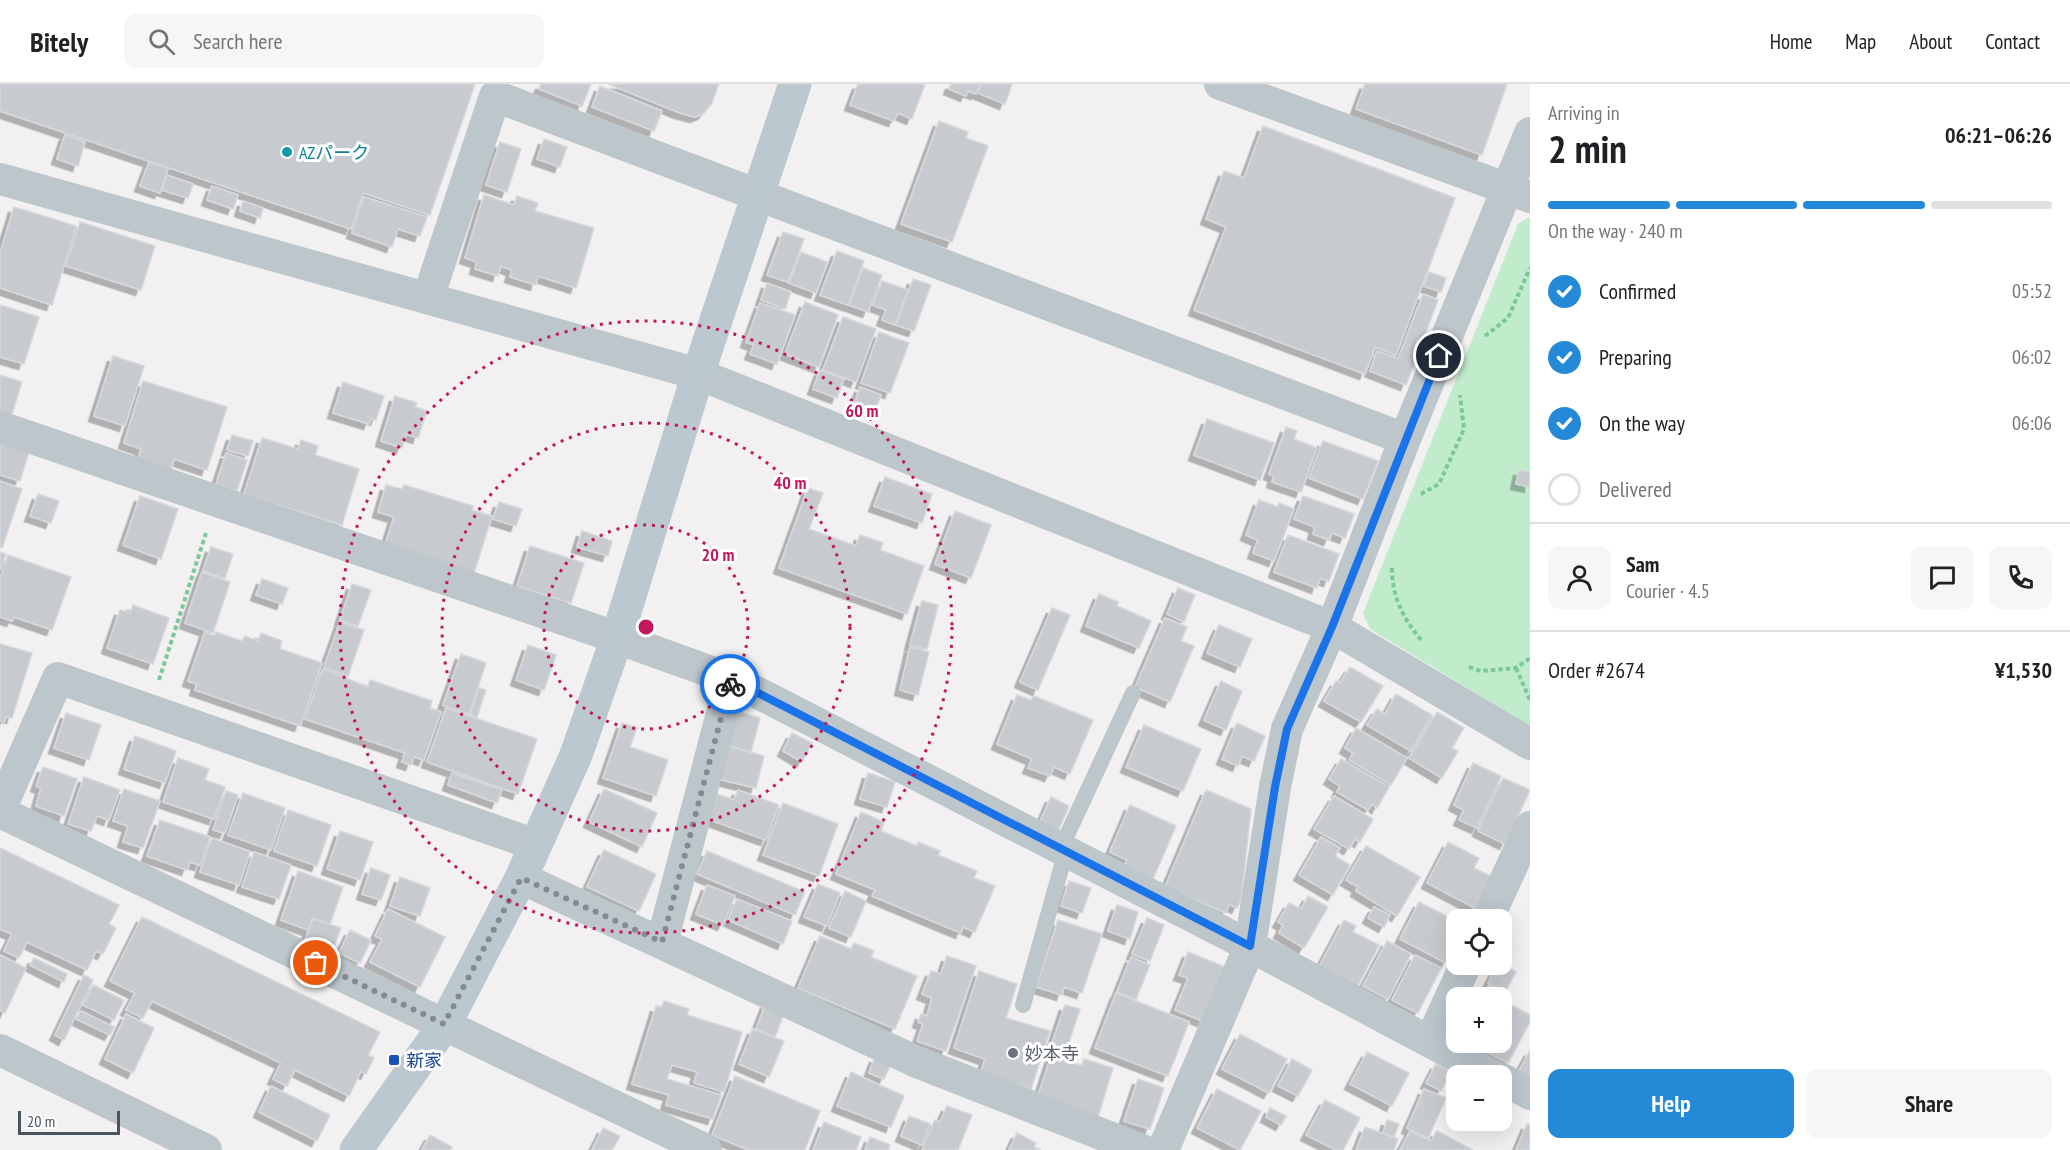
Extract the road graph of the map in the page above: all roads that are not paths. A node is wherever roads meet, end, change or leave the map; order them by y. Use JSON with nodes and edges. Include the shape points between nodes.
{"nodes":[{"id":1,"x":795,"y":84,"type":"edge"},
{"id":2,"x":1220,"y":84,"type":"edge"},
{"id":3,"x":1530,"y":134,"type":"edge"},
{"id":4,"x":0,"y":179,"type":"edge"},
{"id":5,"x":1519,"y":193,"type":"edge"},
{"id":6,"x":759,"y":195,"type":"junction"},
{"id":7,"x":428,"y":298,"type":"junction"},
{"id":8,"x":698,"y":374,"type":"junction"},
{"id":9,"x":0,"y":427,"type":"edge"},
{"id":10,"x":1405,"y":439,"type":"junction"},
{"id":11,"x":1332,"y":627,"type":"junction"},
{"id":12,"x":616,"y":638,"type":"junction"},
{"id":13,"x":731,"y":679,"type":"junction"},
{"id":14,"x":1133,"y":693,"type":"dead end"},
{"id":15,"x":1530,"y":744,"type":"edge"},
{"id":16,"x":0,"y":811,"type":"edge"},
{"id":17,"x":1530,"y":827,"type":"edge"},
{"id":18,"x":536,"y":845,"type":"junction"},
{"id":19,"x":1064,"y":850,"type":"junction"},
{"id":20,"x":521,"y":878,"type":"junction"},
{"id":21,"x":1492,"y":909,"type":"edge"},
{"id":22,"x":662,"y":942,"type":"junction"},
{"id":23,"x":1250,"y":946,"type":"junction"},
{"id":24,"x":1461,"y":975,"type":"edge"},
{"id":25,"x":1023,"y":1005,"type":"dead end"},
{"id":26,"x":444,"y":1024,"type":"junction"},
{"id":27,"x":1430,"y":1042,"type":"junction"},
{"id":28,"x":0,"y":1050,"type":"edge"},
{"id":29,"x":1473,"y":1065,"type":"edge"},
{"id":30,"x":1512,"y":1084,"type":"edge"},
{"id":31,"x":1530,"y":1094,"type":"edge"},
{"id":32,"x":206,"y":1150,"type":"edge"},
{"id":33,"x":356,"y":1150,"type":"edge"},
{"id":34,"x":706,"y":1150,"type":"edge"},
{"id":35,"x":1142,"y":1150,"type":"edge"},
{"id":36,"x":1163,"y":1150,"type":"edge"}],
"edges":[{"from":1,"to":6,"type":"street"},
{"from":2,"to":5,"type":"street"},
{"from":3,"to":5,"type":"street"},
{"from":4,"to":7,"type":"street"},
{"from":5,"to":10,"type":"street"},
{"from":6,"to":7,"type":"street","via":[[495,96]]},
{"from":6,"to":8,"type":"street"},
{"from":6,"to":10,"type":"street"},
{"from":7,"to":8,"type":"street"},
{"from":8,"to":11,"type":"street"},
{"from":8,"to":12,"type":"street"},
{"from":9,"to":12,"type":"street"},
{"from":10,"to":11,"type":"street"},
{"from":11,"to":15,"type":"street"},
{"from":11,"to":23,"type":"street","via":[[1287,729]]},
{"from":12,"to":13,"type":"street"},
{"from":12,"to":18,"type":"street","via":[[576,755]]},
{"from":13,"to":19,"type":"street"},
{"from":13,"to":22,"type":"street"},
{"from":14,"to":19,"type":"lane"},
{"from":16,"to":18,"type":"street","via":[[58,678]]},
{"from":16,"to":26,"type":"street"},
{"from":17,"to":21,"type":"street"},
{"from":18,"to":20,"type":"street"},
{"from":19,"to":23,"type":"street"},
{"from":19,"to":25,"type":"lane"},
{"from":20,"to":22,"type":"street"},
{"from":20,"to":26,"type":"street"},
{"from":22,"to":35,"type":"street","via":[[917,1062]]},
{"from":23,"to":27,"type":"street"},
{"from":23,"to":36,"type":"street"},
{"from":24,"to":27,"type":"street"},
{"from":26,"to":33,"type":"street"},
{"from":26,"to":34,"type":"street"},
{"from":27,"to":29,"type":"street"},
{"from":28,"to":32,"type":"street"},
{"from":30,"to":31,"type":"street"}]}
